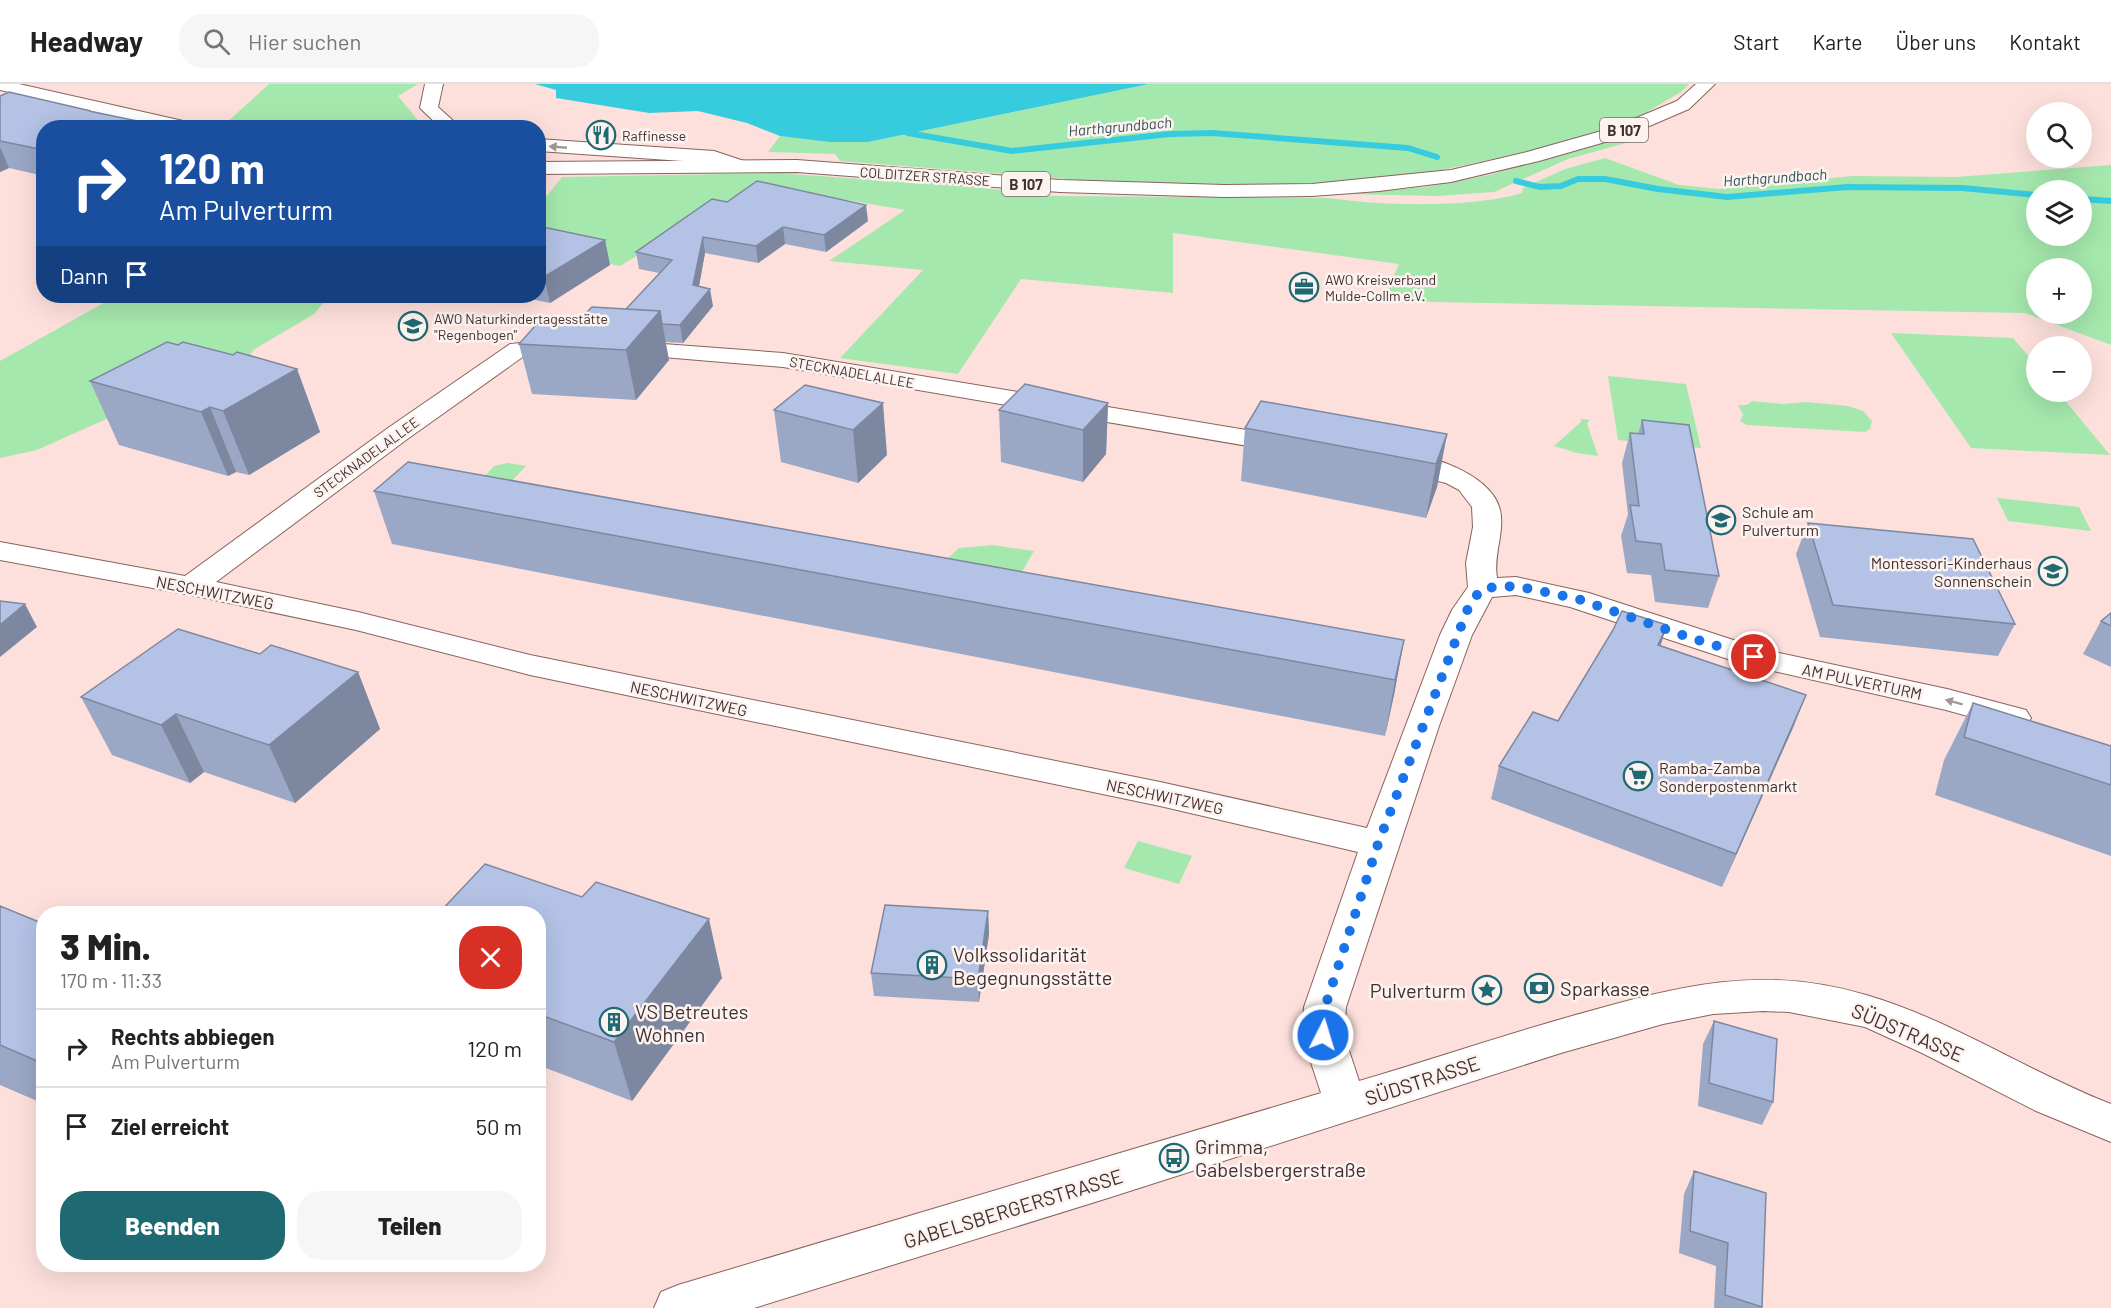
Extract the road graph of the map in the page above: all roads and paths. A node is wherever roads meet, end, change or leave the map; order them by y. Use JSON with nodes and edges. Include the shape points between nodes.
{"nodes":[{"id":1,"x":434,"y":84,"type":"edge"},
{"id":2,"x":1706,"y":84,"type":"edge"},
{"id":3,"x":0,"y":85,"type":"edge"},
{"id":4,"x":156,"y":120,"type":"edge"},
{"id":5,"x":443,"y":120,"type":"edge"},
{"id":6,"x":546,"y":146,"type":"edge"},
{"id":7,"x":741,"y":166,"type":"junction"},
{"id":8,"x":546,"y":168,"type":"edge"},
{"id":9,"x":1312,"y":448,"type":"edge"},
{"id":10,"x":1377,"y":459,"type":"edge"},
{"id":11,"x":0,"y":552,"type":"edge"},
{"id":12,"x":191,"y":586,"type":"junction"},
{"id":13,"x":1483,"y":588,"type":"junction"},
{"id":14,"x":2048,"y":728,"type":"edge"},
{"id":15,"x":1378,"y":844,"type":"junction"},
{"id":16,"x":1347,"y":1104,"type":"junction"},
{"id":17,"x":2111,"y":1123,"type":"edge"},
{"id":18,"x":678,"y":1308,"type":"edge"}],
"edges":[{"from":1,"to":5,"type":"street","via":[[429,108]]},
{"from":2,"to":7,"type":"street","name":"COLDITZER STRASSE","number":"B 107","via":[[1683,105],[1619,132],[1450,176],[1379,186],[1224,191],[1060,186],[797,166]]},
{"from":3,"to":4,"type":"street"},
{"from":7,"to":6,"type":"street","one_way":true,"via":[[714,157]]},
{"from":7,"to":8,"type":"street","name":"COLDITZER STRASSE","number":"B 107"},
{"from":9,"to":12,"type":"street","name":"STECKNADELALLEE","via":[[783,360],[590,347],[518,349]]},
{"from":10,"to":13,"type":"street","via":[[1436,469],[1458,477],[1476,490],[1485,503],[1488,524],[1480,558]]},
{"from":11,"to":12,"type":"street","name":"NESCHWITZWEG"},
{"from":12,"to":15,"type":"street","name":"NESCHWITZWEG","via":[[358,621],[530,665],[1160,794]]},
{"from":14,"to":13,"type":"street","name":"AM PULVERTURM","one_way":true,"via":[[1947,700],[1754,657],[1578,599],[1516,586]]},
{"from":13,"to":15,"type":"street","via":[[1470,603]]},
{"from":15,"to":16,"type":"street","via":[[1325,1007],[1323,1035]]},
{"from":16,"to":17,"type":"street","name":"SÜDSTRASSE","via":[[1670,1005],[1709,998],[1784,996],[1833,1002],[1877,1015],[2049,1098]]},
{"from":16,"to":18,"type":"street","name":"GABELSBERGERSTRASSE"}]}
